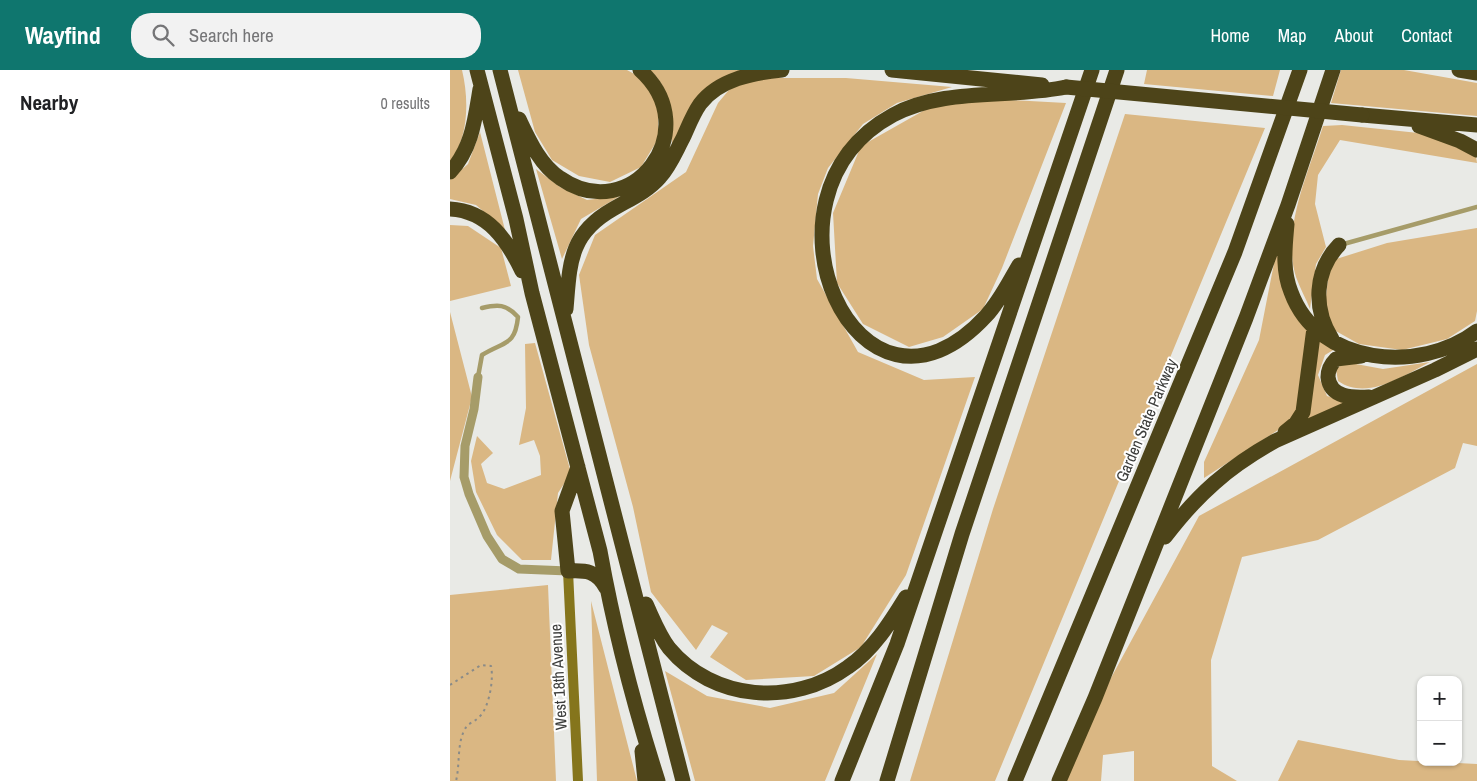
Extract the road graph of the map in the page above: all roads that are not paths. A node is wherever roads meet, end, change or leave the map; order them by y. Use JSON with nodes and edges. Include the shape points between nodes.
{"nodes":[{"id":1,"x":500,"y":70,"type":"edge"},
{"id":2,"x":640,"y":70,"type":"edge"},
{"id":3,"x":782,"y":70,"type":"edge"},
{"id":4,"x":892,"y":70,"type":"edge"},
{"id":5,"x":1092,"y":70,"type":"edge"},
{"id":6,"x":1117,"y":70,"type":"edge"},
{"id":7,"x":1300,"y":70,"type":"edge"},
{"id":8,"x":1333,"y":70,"type":"edge"},
{"id":9,"x":1459,"y":70,"type":"edge"},
{"id":10,"x":1477,"y":73,"type":"edge"},
{"id":11,"x":479,"y":76,"type":"edge"},
{"id":12,"x":1066,"y":87,"type":"junction"},
{"id":13,"x":506,"y":92,"type":"junction"},
{"id":14,"x":1396,"y":118,"type":"junction"},
{"id":15,"x":1477,"y":125,"type":"edge"},
{"id":16,"x":1477,"y":150,"type":"edge"},
{"id":17,"x":450,"y":172,"type":"edge"},
{"id":18,"x":1288,"y":205,"type":"junction"},
{"id":19,"x":1477,"y":207,"type":"edge"},
{"id":20,"x":450,"y":209,"type":"edge"},
{"id":21,"x":1032,"y":245,"type":"junction"},
{"id":22,"x":1339,"y":245,"type":"joint"},
{"id":23,"x":532,"y":293,"type":"junction"},
{"id":24,"x":482,"y":308,"type":"dead end"},
{"id":25,"x":565,"y":320,"type":"junction"},
{"id":26,"x":1314,"y":328,"type":"junction"},
{"id":27,"x":1477,"y":331,"type":"edge"},
{"id":28,"x":1334,"y":342,"type":"junction"},
{"id":29,"x":1477,"y":348,"type":"edge"},
{"id":30,"x":1370,"y":355,"type":"junction"},
{"id":31,"x":478,"y":377,"type":"joint"},
{"id":32,"x":1377,"y":396,"type":"junction"},
{"id":33,"x":1274,"y":441,"type":"junction"},
{"id":34,"x":578,"y":467,"type":"junction"},
{"id":35,"x":624,"y":544,"type":"junction"},
{"id":36,"x":1153,"y":552,"type":"junction"},
{"id":37,"x":568,"y":571,"type":"junction"},
{"id":38,"x":918,"y":579,"type":"junction"},
{"id":39,"x":607,"y":589,"type":"junction"},
{"id":40,"x":640,"y":727,"type":"junction"},
{"id":41,"x":578,"y":781,"type":"edge"},
{"id":42,"x":645,"y":781,"type":"edge"},
{"id":43,"x":658,"y":781,"type":"edge"},
{"id":44,"x":683,"y":781,"type":"edge"},
{"id":45,"x":842,"y":781,"type":"edge"},
{"id":46,"x":887,"y":781,"type":"edge"},
{"id":47,"x":1016,"y":781,"type":"edge"},
{"id":48,"x":1059,"y":781,"type":"edge"}],
"edges":[{"from":1,"to":13,"type":"highway"},
{"from":2,"to":13,"type":"highway","via":[[655,85],[664,102],[667,117],[665,137],[661,152],[644,174],[616,190],[589,191],[552,172],[538,154]]},
{"from":3,"to":25,"type":"highway","via":[[736,79],[708,95],[659,178],[590,225],[570,261]]},
{"from":4,"to":12,"type":"highway"},
{"from":5,"to":21,"type":"highway"},
{"from":6,"to":46,"type":"highway","via":[[962,534]]},
{"from":7,"to":47,"type":"highway","name":"Garden State Parkway","via":[[1235,252]]},
{"from":8,"to":18,"type":"highway"},
{"from":9,"to":10,"type":"highway"},
{"from":11,"to":17,"type":"highway","via":[[474,128],[464,153]]},
{"from":11,"to":23,"type":"highway"},
{"from":12,"to":14,"type":"highway","bridge":true},
{"from":12,"to":21,"type":"highway","via":[[1041,92],[935,99],[912,106],[878,124],[858,142],[833,180],[825,207],[822,232],[824,260],[836,304],[860,336],[880,348],[905,354],[940,350],[974,327],[995,305]]},
{"from":13,"to":25,"type":"highway"},
{"from":14,"to":15,"type":"highway"},
{"from":14,"to":16,"type":"highway"},
{"from":18,"to":26,"type":"highway","via":[[1285,270],[1295,301]]},
{"from":18,"to":36,"type":"highway"},
{"from":19,"to":22,"type":"lane"},
{"from":20,"to":23,"type":"highway","via":[[476,215],[497,230],[512,250]]},
{"from":21,"to":38,"type":"highway"},
{"from":22,"to":28,"type":"highway","via":[[1323,268],[1318,307]]},
{"from":23,"to":34,"type":"highway"},
{"from":24,"to":31,"type":"lane","via":[[496,304],[509,307],[518,317],[512,340],[482,355]]},
{"from":25,"to":35,"type":"highway"},
{"from":26,"to":28,"type":"highway"},
{"from":26,"to":33,"type":"highway","via":[[1303,412],[1296,423]]},
{"from":27,"to":30,"type":"highway","via":[[1456,344],[1424,355],[1390,358]]},
{"from":28,"to":30,"type":"highway"},
{"from":29,"to":32,"type":"highway"},
{"from":30,"to":32,"type":"highway","via":[[1336,359],[1328,378],[1338,394],[1357,398]]},
{"from":31,"to":37,"type":"street","via":[[465,446],[464,477],[487,536],[502,559],[519,569]]},
{"from":32,"to":33,"type":"highway"},
{"from":33,"to":36,"type":"highway","via":[[1204,490]]},
{"from":34,"to":37,"type":"highway","via":[[564,506]]},
{"from":34,"to":39,"type":"highway"},
{"from":35,"to":38,"type":"highway","via":[[647,606],[668,646],[699,673],[728,687],[752,693],[787,692],[810,687],[848,668],[887,628]]},
{"from":35,"to":44,"type":"highway"},
{"from":36,"to":48,"type":"highway"},
{"from":37,"to":39,"type":"highway","via":[[591,571],[602,579]]},
{"from":37,"to":41,"type":"street","name":"West 18th Avenue"},
{"from":38,"to":45,"type":"highway","via":[[897,644]]},
{"from":39,"to":40,"type":"highway"},
{"from":40,"to":42,"type":"highway"},
{"from":40,"to":43,"type":"highway"}]}
